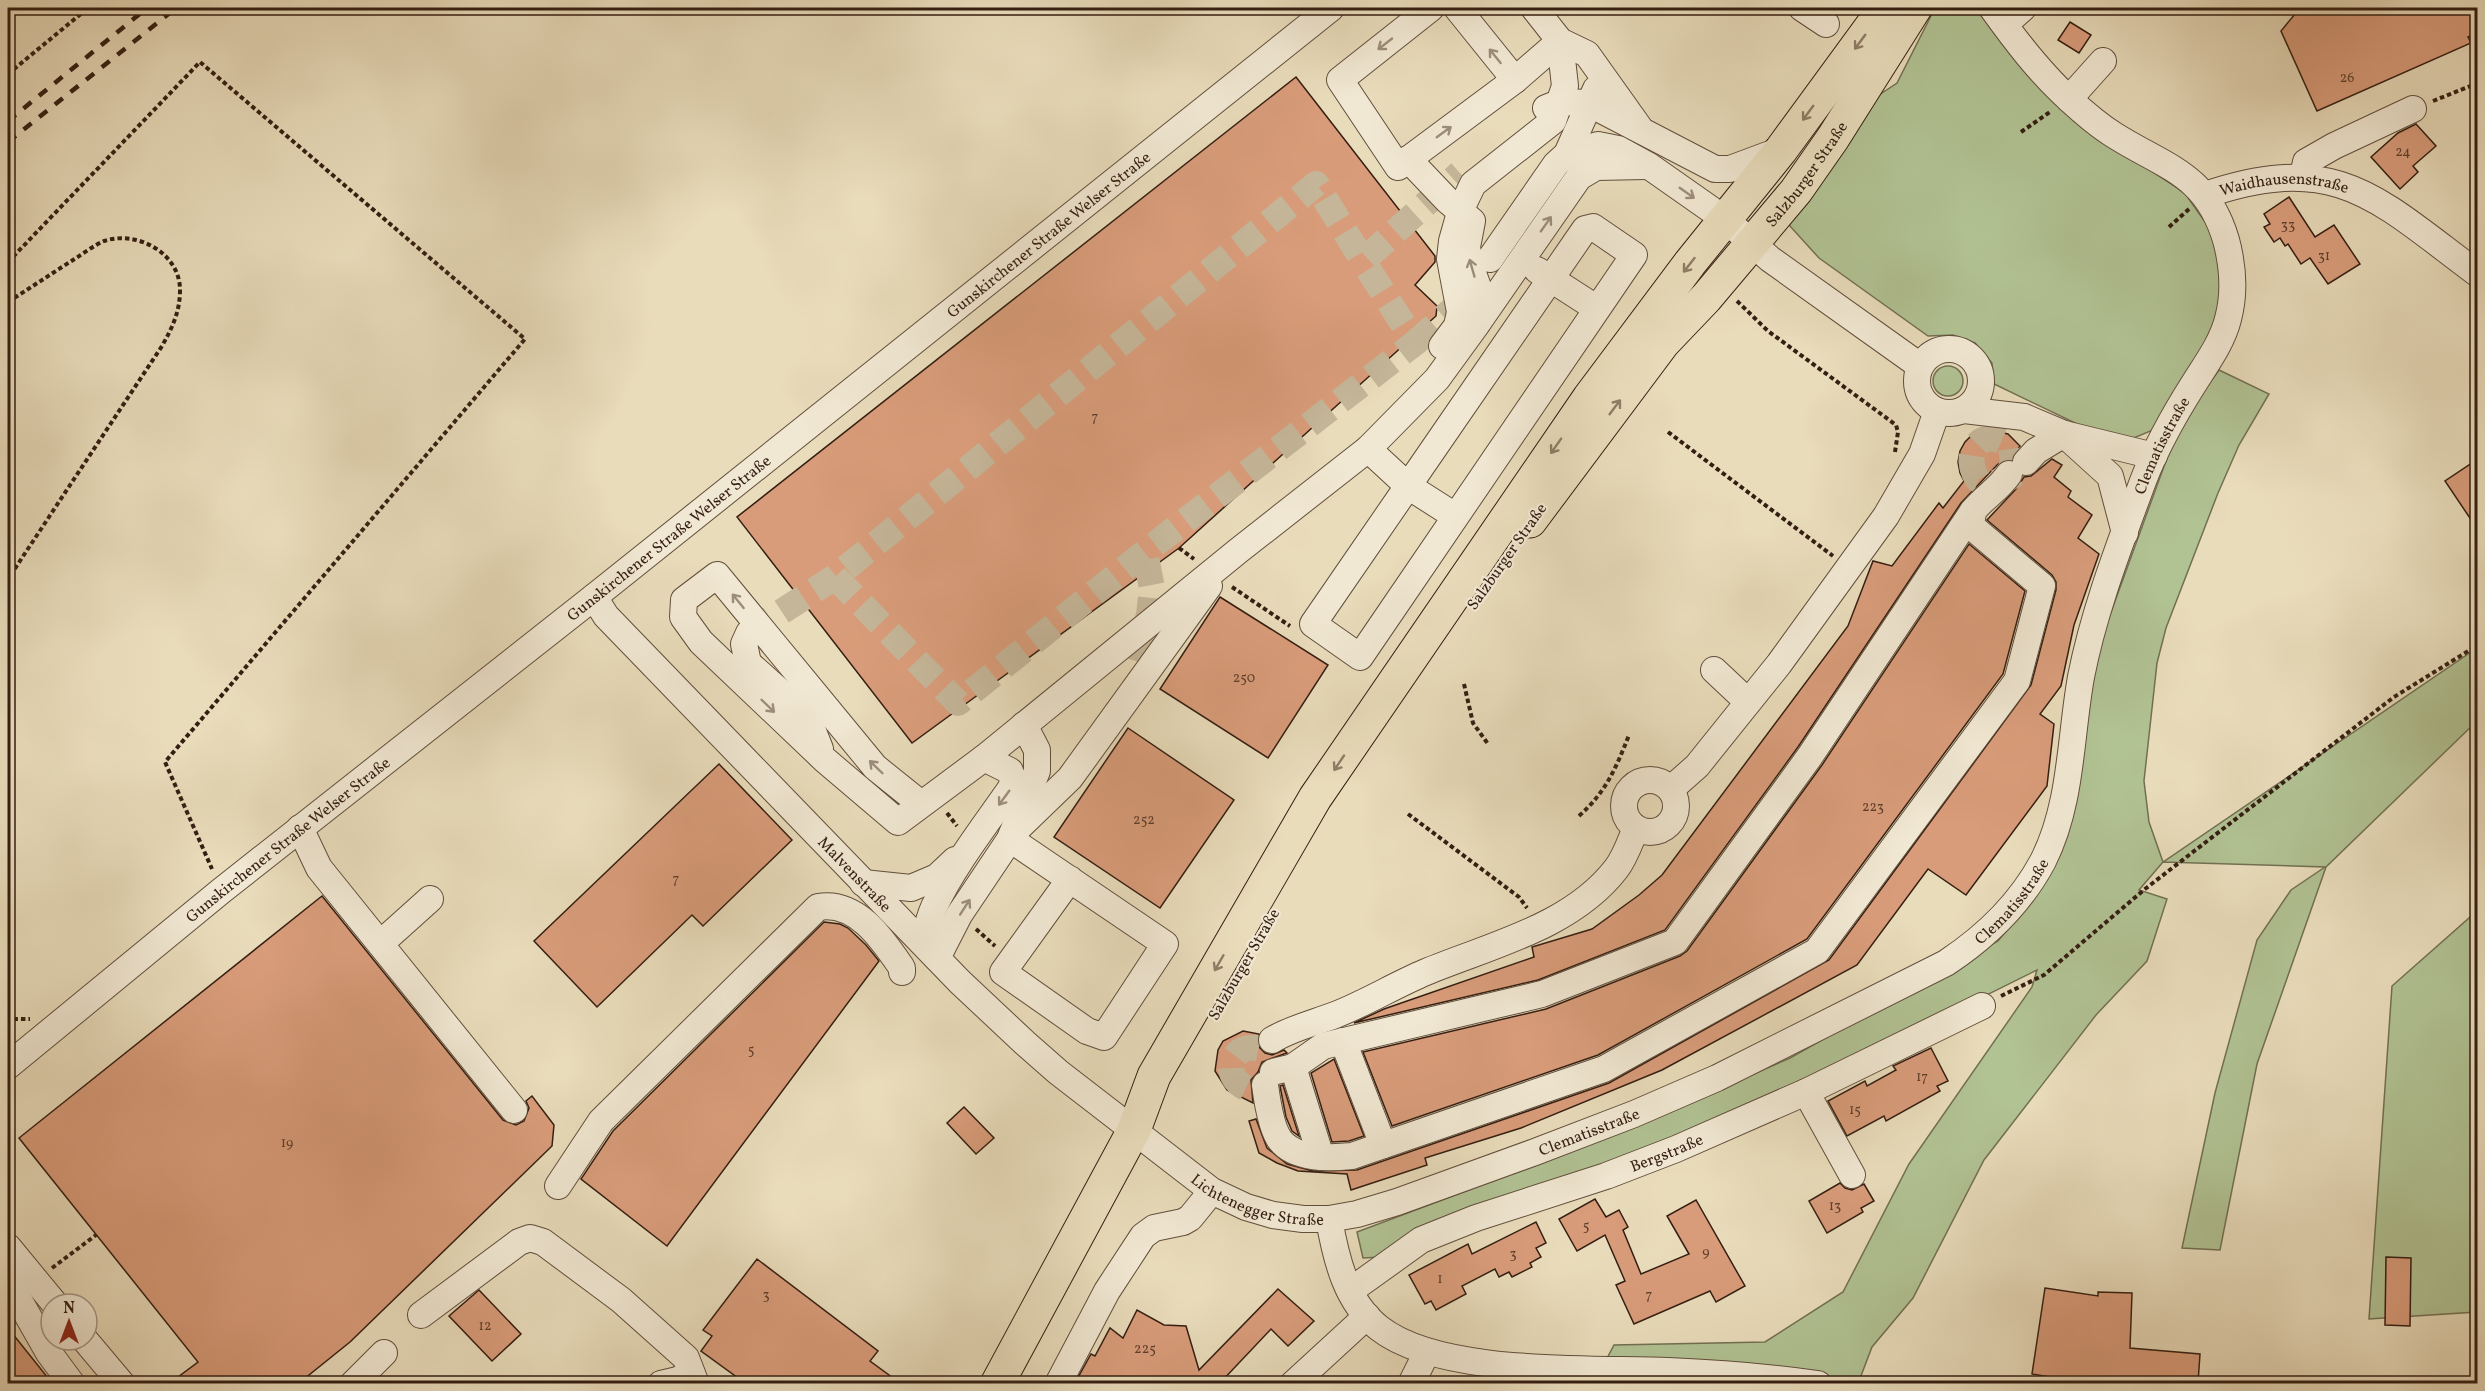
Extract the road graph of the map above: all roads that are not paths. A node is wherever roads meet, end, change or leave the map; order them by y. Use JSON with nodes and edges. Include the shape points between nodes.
{"nodes":[{"id":1,"x":1331,"y":8,"type":"edge"},
{"id":2,"x":1431,"y":8,"type":"edge"},
{"id":3,"x":1457,"y":8,"type":"edge"},
{"id":4,"x":1534,"y":8,"type":"edge"},
{"id":5,"x":1802,"y":8,"type":"edge"},
{"id":6,"x":1909,"y":11,"type":"edge"},
{"id":7,"x":2000,"y":11,"type":"edge"},
{"id":8,"x":1826,"y":24,"type":"dead end"},
{"id":9,"x":1560,"y":41,"type":"junction"},
{"id":10,"x":2103,"y":61,"type":"dead end"},
{"id":11,"x":1603,"y":76,"type":"junction"},
{"id":12,"x":1515,"y":80,"type":"junction"},
{"id":13,"x":2068,"y":99,"type":"junction"},
{"id":14,"x":1561,"y":102,"type":"junction"},
{"id":15,"x":1588,"y":103,"type":"junction"},
{"id":16,"x":2413,"y":109,"type":"road end"},
{"id":17,"x":1643,"y":133,"type":"junction"},
{"id":18,"x":1780,"y":150,"type":"junction"},
{"id":19,"x":1567,"y":154,"type":"junction"},
{"id":20,"x":1408,"y":159,"type":"junction"},
{"id":21,"x":1703,"y":164,"type":"junction"},
{"id":22,"x":1648,"y":166,"type":"junction"},
{"id":23,"x":1460,"y":173,"type":"tunnel mouth"},
{"id":24,"x":2303,"y":176,"type":"junction"},
{"id":25,"x":2205,"y":195,"type":"junction"},
{"id":26,"x":1461,"y":209,"type":"junction"},
{"id":27,"x":1726,"y":220,"type":"junction"},
{"id":28,"x":1753,"y":243,"type":"junction"},
{"id":29,"x":1490,"y":259,"type":"dead end"},
{"id":30,"x":1522,"y":259,"type":"junction"},
{"id":31,"x":2478,"y":274,"type":"edge"},
{"id":32,"x":1551,"y":279,"type":"junction"},
{"id":33,"x":1596,"y":308,"type":"junction"},
{"id":34,"x":1477,"y":324,"type":"junction"},
{"id":35,"x":1920,"y":366,"type":"junction"},
{"id":36,"x":1982,"y":380,"type":"junction"},
{"id":37,"x":1410,"y":405,"type":"junction"},
{"id":38,"x":1964,"y":410,"type":"junction"},
{"id":39,"x":1936,"y":411,"type":"junction"},
{"id":40,"x":2024,"y":417,"type":"junction"},
{"id":41,"x":2064,"y":434,"type":"junction"},
{"id":42,"x":1368,"y":449,"type":"junction"},
{"id":43,"x":2150,"y":466,"type":"junction"},
{"id":44,"x":2110,"y":476,"type":"junction"},
{"id":45,"x":1408,"y":486,"type":"junction"},
{"id":46,"x":1973,"y":511,"type":"junction"},
{"id":47,"x":1455,"y":516,"type":"junction"},
{"id":48,"x":2125,"y":533,"type":"junction"},
{"id":49,"x":1214,"y":574,"type":"junction"},
{"id":50,"x":594,"y":597,"type":"junction"},
{"id":51,"x":1180,"y":626,"type":"junction"},
{"id":52,"x":749,"y":633,"type":"dead end"},
{"id":53,"x":1131,"y":651,"type":"junction"},
{"id":54,"x":1714,"y":670,"type":"dead end"},
{"id":55,"x":1748,"y":702,"type":"junction"},
{"id":56,"x":1024,"y":725,"type":"junction"},
{"id":57,"x":984,"y":758,"type":"junction"},
{"id":58,"x":825,"y":759,"type":"junction"},
{"id":59,"x":1671,"y":789,"type":"junction"},
{"id":60,"x":921,"y":804,"type":"junction"},
{"id":61,"x":300,"y":828,"type":"junction"},
{"id":62,"x":1636,"y":828,"type":"junction"},
{"id":63,"x":1015,"y":831,"type":"junction"},
{"id":64,"x":968,"y":848,"type":"junction"},
{"id":65,"x":1070,"y":879,"type":"junction"},
{"id":66,"x":863,"y":883,"type":"junction"},
{"id":67,"x":430,"y":899,"type":"dead end"},
{"id":68,"x":381,"y":943,"type":"junction"},
{"id":69,"x":930,"y":951,"type":"junction"},
{"id":70,"x":902,"y":972,"type":"dead end"},
{"id":71,"x":1982,"y":1006,"type":"road end"},
{"id":72,"x":1342,"y":1041,"type":"junction"},
{"id":73,"x":9,"y":1062,"type":"edge"},
{"id":74,"x":1269,"y":1078,"type":"junction"},
{"id":75,"x":1806,"y":1092,"type":"junction"},
{"id":76,"x":514,"y":1110,"type":"dead end"},
{"id":77,"x":1134,"y":1130,"type":"junction"},
{"id":78,"x":1383,"y":1145,"type":"junction"},
{"id":79,"x":1321,"y":1157,"type":"junction"},
{"id":80,"x":1852,"y":1175,"type":"dead end"},
{"id":81,"x":558,"y":1186,"type":"dead end"},
{"id":82,"x":1212,"y":1191,"type":"junction"},
{"id":83,"x":1329,"y":1219,"type":"junction"},
{"id":84,"x":8,"y":1247,"type":"edge"},
{"id":85,"x":8,"y":1285,"type":"edge"},
{"id":86,"x":1350,"y":1291,"type":"junction"},
{"id":87,"x":45,"y":1292,"type":"edge"},
{"id":88,"x":421,"y":1315,"type":"dead end"},
{"id":89,"x":1366,"y":1316,"type":"junction"},
{"id":90,"x":95,"y":1352,"type":"edge"},
{"id":91,"x":1427,"y":1352,"type":"junction"},
{"id":92,"x":384,"y":1353,"type":"dead end"},
{"id":93,"x":694,"y":1378,"type":"edge"},
{"id":94,"x":72,"y":1383,"type":"edge"},
{"id":95,"x":122,"y":1383,"type":"edge"},
{"id":96,"x":353,"y":1383,"type":"edge"},
{"id":97,"x":661,"y":1383,"type":"edge"},
{"id":98,"x":997,"y":1383,"type":"edge"},
{"id":99,"x":1058,"y":1383,"type":"edge"},
{"id":100,"x":1293,"y":1383,"type":"edge"},
{"id":101,"x":1411,"y":1383,"type":"edge"},
{"id":102,"x":1818,"y":1383,"type":"edge"}],
"edges":[{"from":1,"to":50,"type":"street","name":"Gunskirchener Straße Welser Straße"},
{"from":2,"to":20,"type":"street","one_way":true,"via":[[1340,80],[1398,167]]},
{"from":12,"to":3,"type":"street","one_way":true},
{"from":4,"to":9,"type":"street"},
{"from":5,"to":8,"type":"street"},
{"from":6,"to":18,"type":"main road","name":"Salzburger Straße","one_way":true},
{"from":6,"to":28,"type":"main road","name":"Salzburger Straße","via":[[1833,138]]},
{"from":7,"to":13,"type":"street","name":"Waidhausenstraße","via":[[2038,68]]},
{"from":9,"to":11,"type":"street","via":[[1587,54]]},
{"from":9,"to":12,"type":"street"},
{"from":9,"to":14,"type":"street","via":[[1565,86]]},
{"from":10,"to":13,"type":"street"},
{"from":11,"to":15,"type":"street"},
{"from":11,"to":17,"type":"street"},
{"from":20,"to":12,"type":"street","one_way":true},
{"from":13,"to":25,"type":"street","name":"Waidhausenstraße","via":[[2112,134],[2182,173]]},
{"from":14,"to":15,"type":"street"},
{"from":14,"to":23,"type":"street","via":[[1540,110]]},
{"from":14,"to":26,"type":"street","via":[[1553,121],[1473,184]]},
{"from":15,"to":17,"type":"street"},
{"from":15,"to":19,"type":"street"},
{"from":16,"to":24,"type":"street","via":[[2306,162]]},
{"from":17,"to":21,"type":"street"},
{"from":18,"to":21,"type":"street","via":[[1730,169]]},
{"from":18,"to":27,"type":"main road","name":"Salzburger Straße"},
{"from":19,"to":22,"type":"street","via":[[1598,145],[1618,148]]},
{"from":19,"to":29,"type":"street"},
{"from":20,"to":26,"type":"street","via":[[1448,201]]},
{"from":21,"to":27,"type":"street"},
{"from":22,"to":27,"type":"street","one_way":true},
{"from":30,"to":22,"type":"street","one_way":true,"via":[[1579,177],[1596,167]]},
{"from":24,"to":25,"type":"street","name":"Waidhausenstraße","via":[[2252,182]]},
{"from":24,"to":31,"type":"street","name":"Waidhausenstraße","via":[[2326,179],[2367,194]]},
{"from":25,"to":43,"type":"street","name":"Clematisstraße","via":[[2225,240],[2231,266],[2228,321]]},
{"from":34,"to":26,"type":"street","one_way":true,"via":[[1482,298],[1467,247],[1472,221]]},
{"from":26,"to":37,"type":"street","via":[[1450,258],[1460,312],[1456,326],[1419,376]]},
{"from":27,"to":28,"type":"street"},
{"from":27,"to":77,"type":"main road","name":"Salzburger Straße","one_way":true,"via":[[1589,398],[1315,798],[1154,1076]]},
{"from":28,"to":35,"type":"street"},
{"from":77,"to":28,"type":"main road","name":"Salzburger Straße","one_way":true,"via":[[1175,1083],[1316,837],[1521,534],[1656,352]]},
{"from":30,"to":32,"type":"street"},
{"from":30,"to":34,"type":"street"},
{"from":32,"to":33,"type":"street"},
{"from":32,"to":33,"type":"street","via":[[1585,229],[1593,227],[1634,255]]},
{"from":32,"to":45,"type":"street"},
{"from":33,"to":47,"type":"street"},
{"from":34,"to":37,"type":"street","via":[[1437,378]]},
{"from":35,"to":36,"type":"street","via":[[1930,354],[1944,348],[1959,350],[1977,364]]},
{"from":35,"to":39,"type":"street","via":[[1918,392]]},
{"from":36,"to":38,"type":"street","via":[[1977,397]]},
{"from":36,"to":40,"type":"street"},
{"from":37,"to":42,"type":"street"},
{"from":38,"to":39,"type":"street"},
{"from":38,"to":40,"type":"street"},
{"from":39,"to":55,"type":"street","via":[[1908,481],[1850,567]]},
{"from":40,"to":41,"type":"street"},
{"from":41,"to":43,"type":"street"},
{"from":41,"to":44,"type":"street"},
{"from":41,"to":46,"type":"street","via":[[2036,451]]},
{"from":42,"to":45,"type":"street"},
{"from":42,"to":49,"type":"street"},
{"from":43,"to":44,"type":"street"},
{"from":43,"to":48,"type":"street","name":"Clematisstraße"},
{"from":44,"to":48,"type":"street"},
{"from":45,"to":47,"type":"street"},
{"from":45,"to":47,"type":"street","via":[[1313,624],[1360,657]]},
{"from":46,"to":72,"type":"street","via":[[1810,756],[1675,942],[1542,994]]},
{"from":46,"to":78,"type":"street","via":[[1971,526],[2042,586],[2017,681],[1817,951],[1604,1069]]},
{"from":48,"to":83,"type":"street","name":"Clematisstraße","via":[[2094,623],[2082,674],[2066,792],[2057,828],[2023,895],[1974,945],[1946,963],[1738,1067],[1634,1114],[1396,1202]]},
{"from":49,"to":51,"type":"street"},
{"from":49,"to":53,"type":"street"},
{"from":50,"to":61,"type":"street","name":"Gunskirchener Straße Welser Straße"},
{"from":50,"to":66,"type":"street","name":"Malvenstraße","via":[[606,616]]},
{"from":51,"to":53,"type":"street"},
{"from":51,"to":63,"type":"street","via":[[1070,778]]},
{"from":52,"to":58,"type":"street","via":[[744,644],[748,663],[807,716]]},
{"from":53,"to":56,"type":"street"},
{"from":53,"to":63,"type":"street"},
{"from":54,"to":55,"type":"street"},
{"from":55,"to":59,"type":"street","via":[[1697,766]]},
{"from":56,"to":57,"type":"street"},
{"from":56,"to":63,"type":"street","via":[[1036,750],[1037,771]]},
{"from":57,"to":60,"type":"street"},
{"from":57,"to":64,"type":"street","one_way":true,"via":[[1010,771],[1011,789]]},
{"from":58,"to":60,"type":"street","via":[[898,822]]},
{"from":60,"to":58,"type":"street","one_way":true,"via":[[875,767],[717,575],[684,600],[682,617],[701,642]]},
{"from":59,"to":62,"type":"street","via":[[1677,804],[1673,820],[1660,831]]},
{"from":59,"to":62,"type":"street","via":[[1650,780],[1629,789],[1624,806]]},
{"from":61,"to":68,"type":"street","via":[[319,868]]},
{"from":61,"to":73,"type":"street","name":"Gunskirchener Straße Welser Straße"},
{"from":62,"to":74,"type":"street","via":[[1617,867],[1598,889],[1569,912],[1409,979],[1338,1014],[1284,1032],[1267,1044],[1271,1058]]},
{"from":63,"to":65,"type":"street"},
{"from":69,"to":63,"type":"street","one_way":true},
{"from":64,"to":66,"type":"street","via":[[937,877],[911,888]]},
{"from":64,"to":69,"type":"street","via":[[933,909]]},
{"from":65,"to":65,"type":"street","via":[[1165,944],[1104,1037],[1087,1030],[1003,972]]},
{"from":66,"to":69,"type":"street","name":"Malvenstraße"},
{"from":67,"to":68,"type":"street"},
{"from":68,"to":76,"type":"street"},
{"from":69,"to":77,"type":"street","name":"Malvenstraße","via":[[1041,1058]]},
{"from":70,"to":81,"type":"street","via":[[867,922],[836,908],[818,907],[601,1121]]},
{"from":71,"to":75,"type":"street","name":"Bergstraße"},
{"from":72,"to":74,"type":"street","via":[[1323,1046]]},
{"from":72,"to":78,"type":"street"},
{"from":74,"to":79,"type":"street"},
{"from":74,"to":79,"type":"street","via":[[1270,1114],[1280,1141],[1294,1151]]},
{"from":75,"to":80,"type":"street"},
{"from":75,"to":86,"type":"street","name":"Bergstraße","via":[[1626,1168],[1421,1240]]},
{"from":77,"to":82,"type":"street","name":"Lichtenegger Straße"},
{"from":77,"to":98,"type":"main road","name":"Salzburger Straße"},
{"from":78,"to":79,"type":"street","via":[[1352,1156]]},
{"from":82,"to":83,"type":"street","name":"Lichtenegger Straße","via":[[1273,1215]]},
{"from":82,"to":99,"type":"street","via":[[1190,1218],[1154,1228],[1143,1236],[1107,1291]]},
{"from":83,"to":86,"type":"street","name":"Lichtenegger Straße","via":[[1338,1265]]},
{"from":84,"to":87,"type":"street"},
{"from":85,"to":94,"type":"street"},
{"from":86,"to":89,"type":"street","name":"Lichtenegger Straße"},
{"from":88,"to":93,"type":"street","via":[[530,1238],[566,1256],[621,1300],[686,1358]]},
{"from":89,"to":91,"type":"street","name":"Lichtenegger Straße","via":[[1381,1329]]},
{"from":89,"to":100,"type":"street"},
{"from":90,"to":95,"type":"street"},
{"from":91,"to":101,"type":"street"},
{"from":91,"to":102,"type":"street","name":"Lichtenegger Straße","via":[[1496,1365],[1683,1372]]},
{"from":92,"to":96,"type":"street"},
{"from":93,"to":97,"type":"street"}]}
